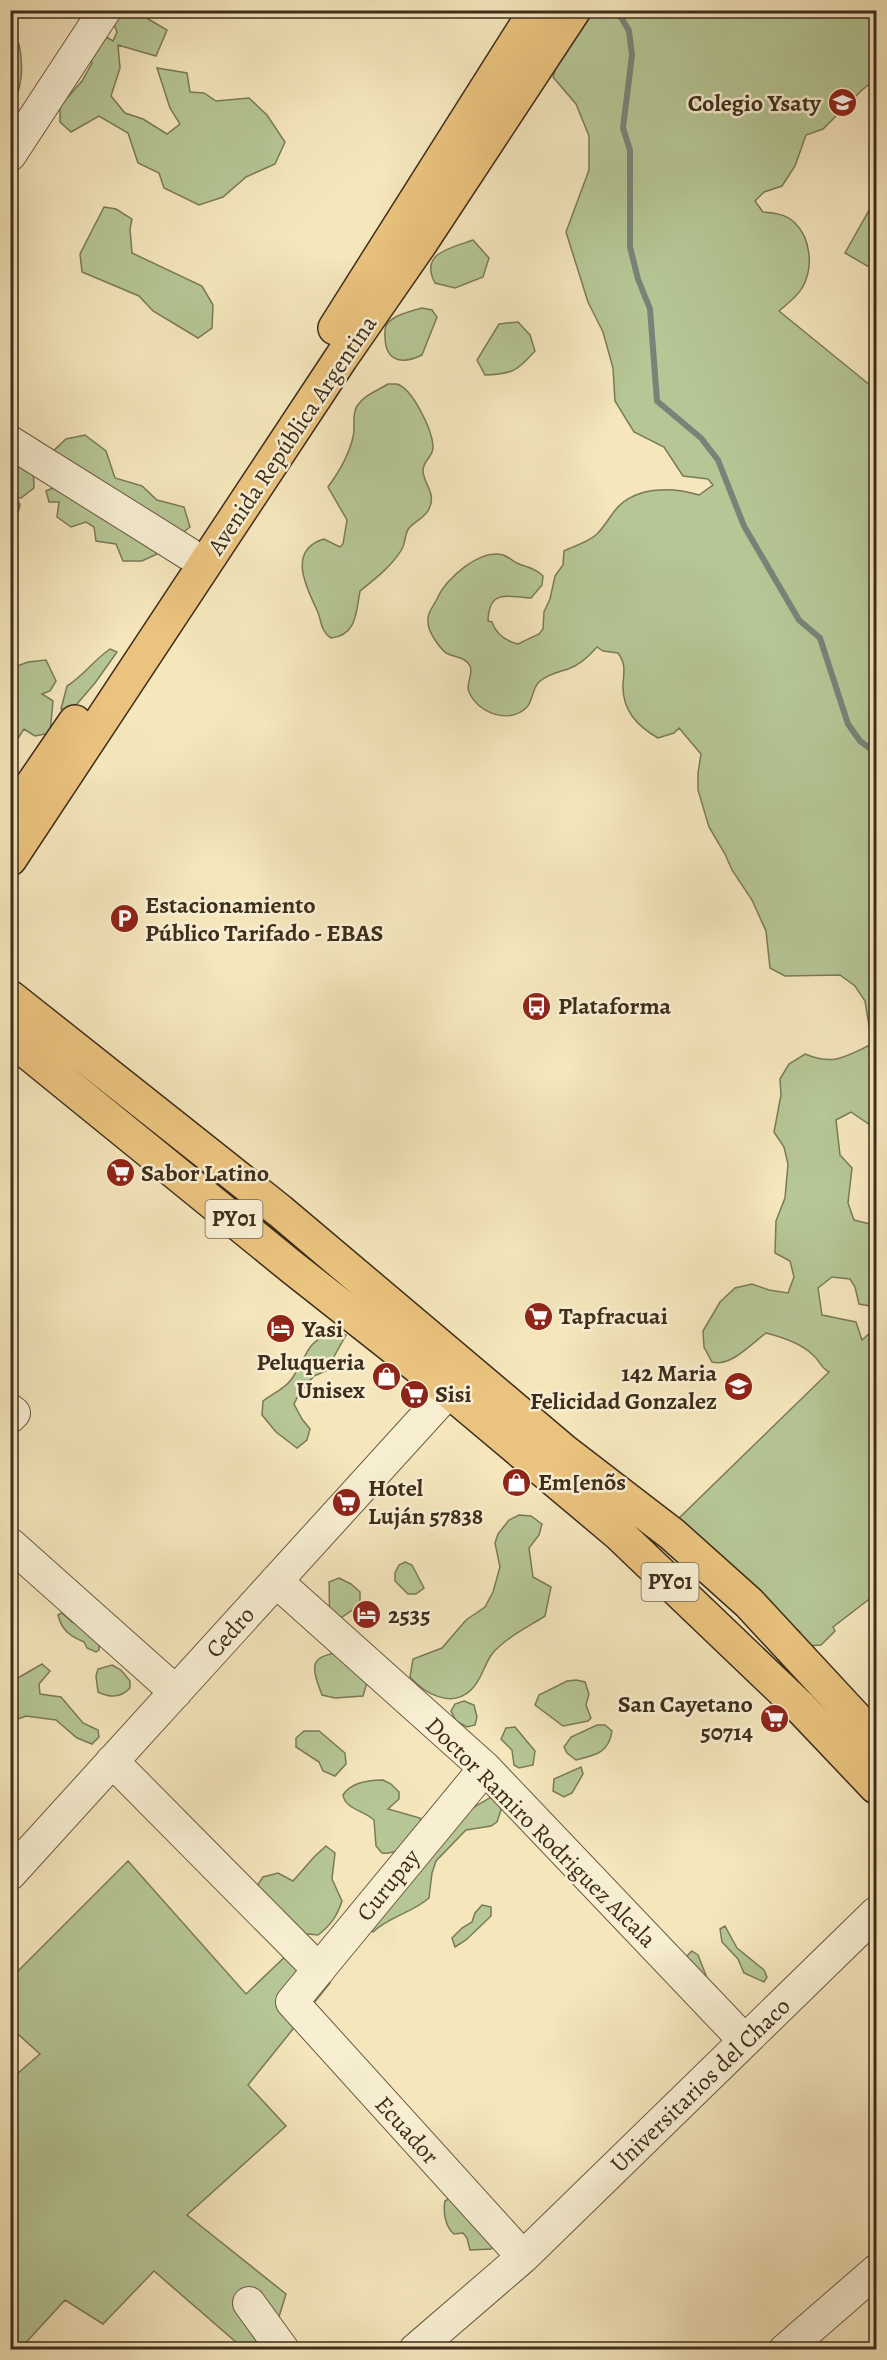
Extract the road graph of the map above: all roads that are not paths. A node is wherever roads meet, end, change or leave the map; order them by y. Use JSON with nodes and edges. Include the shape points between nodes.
{"nodes":[{"id":1,"x":105,"y":10,"type":"edge"},
{"id":2,"x":536,"y":10,"type":"edge"},
{"id":3,"x":574,"y":10,"type":"edge"},
{"id":4,"x":10,"y":156,"type":"edge"},
{"id":5,"x":10,"y":442,"type":"edge"},
{"id":6,"x":189,"y":554,"type":"junction"},
{"id":7,"x":10,"y":817,"type":"edge"},
{"id":8,"x":10,"y":860,"type":"edge"},
{"id":9,"x":10,"y":997,"type":"edge"},
{"id":10,"x":13,"y":1042,"type":"edge"},
{"id":11,"x":118,"y":1124,"type":"junction"},
{"id":12,"x":264,"y":1199,"type":"junction"},
{"id":13,"x":362,"y":1320,"type":"junction"},
{"id":14,"x":449,"y":1391,"type":"junction"},
{"id":15,"x":564,"y":1451,"type":"junction"},
{"id":16,"x":10,"y":1544,"type":"edge"},
{"id":17,"x":276,"y":1581,"type":"junction"},
{"id":18,"x":176,"y":1692,"type":"junction"},
{"id":19,"x":876,"y":1740,"type":"edge"},
{"id":20,"x":112,"y":1761,"type":"junction"},
{"id":21,"x":485,"y":1768,"type":"junction"},
{"id":22,"x":876,"y":1787,"type":"edge"},
{"id":23,"x":10,"y":1874,"type":"edge"},
{"id":24,"x":876,"y":1913,"type":"edge"},
{"id":25,"x":319,"y":1970,"type":"junction"},
{"id":26,"x":292,"y":2002,"type":"joint"},
{"id":27,"x":745,"y":2041,"type":"junction"},
{"id":28,"x":523,"y":2257,"type":"junction"},
{"id":29,"x":876,"y":2271,"type":"edge"},
{"id":30,"x":249,"y":2303,"type":"dead end"},
{"id":31,"x":283,"y":2349,"type":"edge"},
{"id":32,"x":415,"y":2349,"type":"edge"},
{"id":33,"x":785,"y":2349,"type":"edge"}],
"edges":[{"from":1,"to":4,"type":"street"},
{"from":2,"to":6,"type":"highway","name":"Avenida República Argentina"},
{"from":3,"to":8,"type":"highway","name":"Avenida República Argentina"},
{"from":5,"to":6,"type":"street"},
{"from":6,"to":7,"type":"highway","name":"Avenida República Argentina"},
{"from":9,"to":12,"type":"highway","number":"PY01"},
{"from":10,"to":11,"type":"highway","number":"PY01"},
{"from":11,"to":12,"type":"highway","via":[[150,1138],[244,1210],[255,1209]]},
{"from":11,"to":13,"type":"highway","number":"PY01"},
{"from":12,"to":15,"type":"highway","number":"PY01"},
{"from":13,"to":14,"type":"highway","number":"PY01"},
{"from":13,"to":15,"type":"highway","via":[[393,1338],[515,1434],[534,1445]]},
{"from":14,"to":17,"type":"street","name":"Cedro"},
{"from":14,"to":22,"type":"highway","number":"PY01","via":[[619,1534],[801,1708]]},
{"from":15,"to":19,"type":"highway","number":"PY01","via":[[672,1534],[749,1603]]},
{"from":16,"to":18,"type":"street"},
{"from":17,"to":18,"type":"street","name":"Cedro"},
{"from":17,"to":21,"type":"street","name":"Doctor Ramiro Rodriguez Alcala"},
{"from":18,"to":20,"type":"street","name":"Cedro"},
{"from":20,"to":23,"type":"street","name":"Cedro"},
{"from":20,"to":25,"type":"street"},
{"from":21,"to":25,"type":"street","name":"Curupay"},
{"from":21,"to":27,"type":"street","name":"Doctor Ramiro Rodriguez Alcala"},
{"from":24,"to":27,"type":"street","name":"Universitarios del Chaco"},
{"from":25,"to":26,"type":"street","name":"Curupay"},
{"from":26,"to":28,"type":"street","name":"Ecuador"},
{"from":27,"to":28,"type":"street","name":"Universitarios del Chaco"},
{"from":28,"to":32,"type":"street","name":"Universitarios del Chaco"},
{"from":29,"to":33,"type":"street"},
{"from":30,"to":31,"type":"street"}]}
